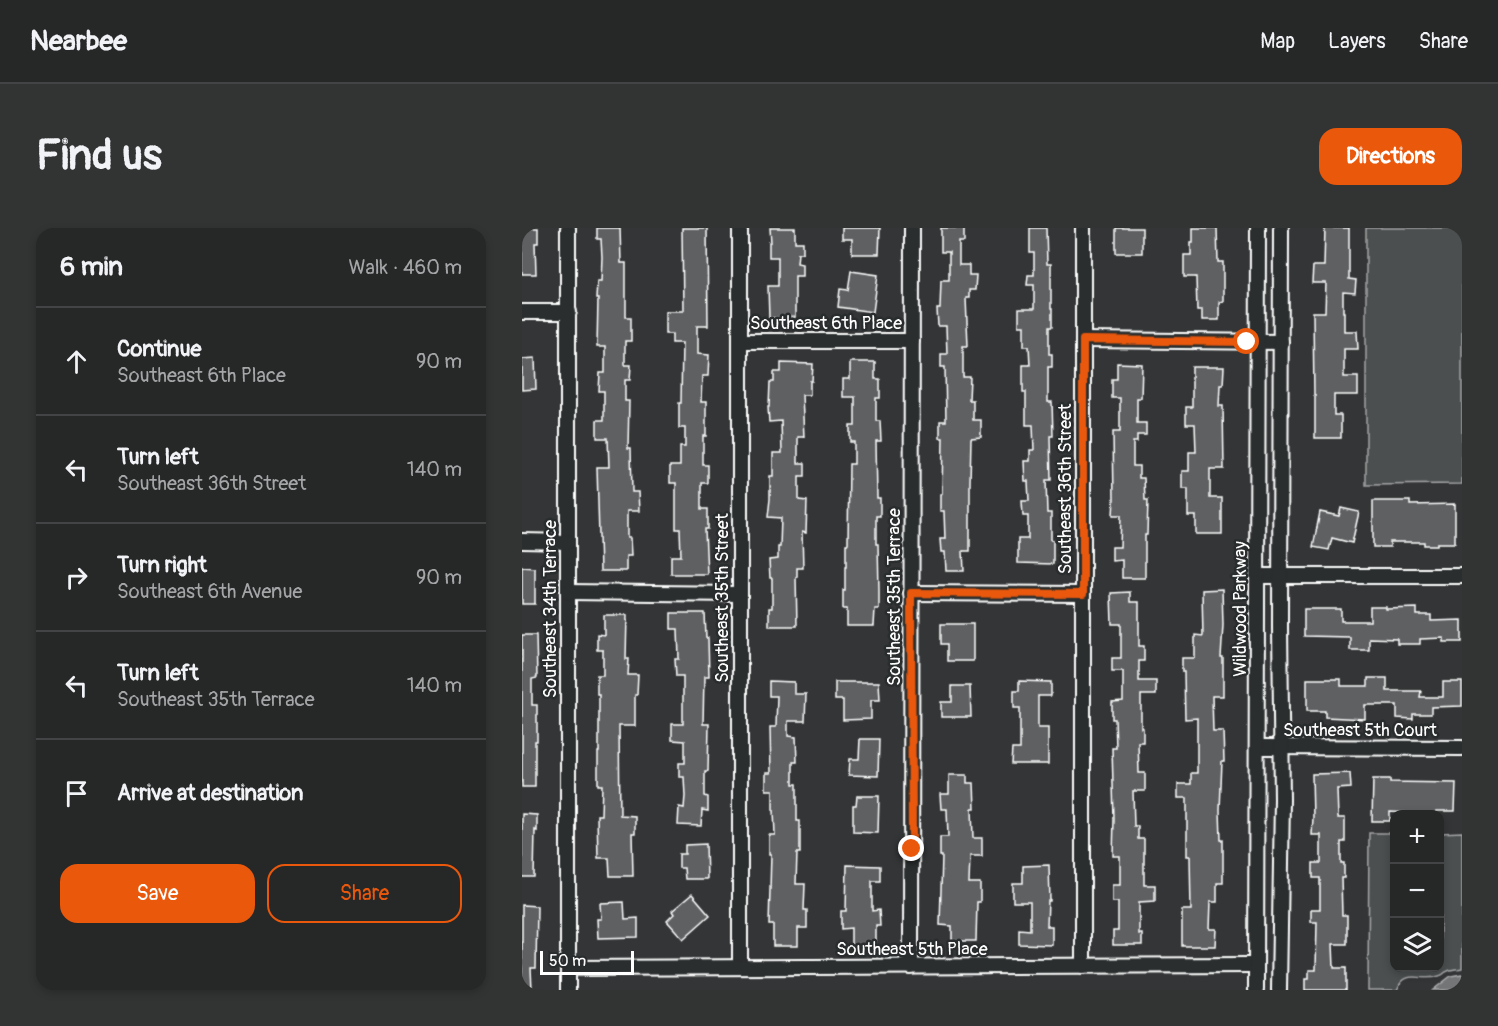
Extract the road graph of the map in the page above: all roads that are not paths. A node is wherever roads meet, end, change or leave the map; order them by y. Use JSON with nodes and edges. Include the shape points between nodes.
{"nodes":[{"id":1,"x":568,"y":228,"type":"edge"},
{"id":2,"x":740,"y":228,"type":"edge"},
{"id":3,"x":912,"y":228,"type":"edge"},
{"id":4,"x":1083,"y":228,"type":"edge"},
{"id":5,"x":1258,"y":228,"type":"edge"},
{"id":6,"x":1281,"y":228,"type":"edge"},
{"id":7,"x":522,"y":312,"type":"edge"},
{"id":8,"x":569,"y":312,"type":"junction"},
{"id":9,"x":741,"y":340,"type":"junction"},
{"id":10,"x":1083,"y":340,"type":"junction"},
{"id":11,"x":912,"y":341,"type":"junction"},
{"id":12,"x":1258,"y":342,"type":"junction"},
{"id":13,"x":1281,"y":342,"type":"junction"},
{"id":14,"x":522,"y":541,"type":"edge"},
{"id":15,"x":568,"y":542,"type":"junction"},
{"id":16,"x":1258,"y":576,"type":"junction"},
{"id":17,"x":1281,"y":576,"type":"junction"},
{"id":18,"x":1462,"y":576,"type":"edge"},
{"id":19,"x":568,"y":592,"type":"junction"},
{"id":20,"x":911,"y":593,"type":"junction"},
{"id":21,"x":739,"y":594,"type":"junction"},
{"id":22,"x":1083,"y":594,"type":"junction"},
{"id":23,"x":1257,"y":747,"type":"junction"},
{"id":24,"x":1281,"y":748,"type":"junction"},
{"id":25,"x":1462,"y":748,"type":"edge"},
{"id":26,"x":1255,"y":965,"type":"junction"},
{"id":27,"x":1083,"y":966,"type":"junction"},
{"id":28,"x":740,"y":967,"type":"junction"},
{"id":29,"x":911,"y":967,"type":"junction"},
{"id":30,"x":568,"y":968,"type":"junction"},
{"id":31,"x":568,"y":990,"type":"edge"},
{"id":32,"x":1256,"y":990,"type":"edge"},
{"id":33,"x":1279,"y":990,"type":"edge"}],
"edges":[{"from":1,"to":8,"type":"street","name":"Southeast 34th Terrace"},
{"from":2,"to":9,"type":"street","name":"Southeast 35th Street"},
{"from":3,"to":11,"type":"street","name":"Southeast 35th Terrace"},
{"from":4,"to":10,"type":"street","name":"Southeast 36th Street"},
{"from":5,"to":12,"type":"street","name":"Wildwood Parkway"},
{"from":6,"to":13,"type":"street"},
{"from":7,"to":8,"type":"street"},
{"from":8,"to":15,"type":"street","name":"Southeast 34th Terrace"},
{"from":9,"to":11,"type":"street","name":"Southeast 6th Place"},
{"from":9,"to":21,"type":"street","name":"Southeast 35th Street"},
{"from":10,"to":12,"type":"street"},
{"from":10,"to":22,"type":"street","name":"Southeast 36th Street"},
{"from":11,"to":20,"type":"street","name":"Southeast 35th Terrace"},
{"from":12,"to":13,"type":"street"},
{"from":12,"to":16,"type":"street","name":"Wildwood Parkway"},
{"from":13,"to":17,"type":"street"},
{"from":14,"to":15,"type":"street"},
{"from":15,"to":19,"type":"street","name":"Southeast 34th Terrace"},
{"from":16,"to":17,"type":"street"},
{"from":16,"to":23,"type":"street","name":"Wildwood Parkway"},
{"from":17,"to":18,"type":"street"},
{"from":17,"to":24,"type":"street"},
{"from":19,"to":21,"type":"street"},
{"from":19,"to":30,"type":"street","name":"Southeast 34th Terrace"},
{"from":20,"to":22,"type":"street"},
{"from":20,"to":29,"type":"street","name":"Southeast 35th Terrace"},
{"from":21,"to":28,"type":"street","name":"Southeast 35th Street"},
{"from":22,"to":27,"type":"street","name":"Southeast 36th Street"},
{"from":23,"to":24,"type":"street","name":"Southeast 5th Court"},
{"from":23,"to":26,"type":"street","name":"Wildwood Parkway"},
{"from":24,"to":25,"type":"street","name":"Southeast 5th Court"},
{"from":24,"to":33,"type":"street"},
{"from":26,"to":27,"type":"street","name":"Southeast 5th Place"},
{"from":26,"to":32,"type":"street","name":"Wildwood Parkway"},
{"from":27,"to":29,"type":"street","name":"Southeast 5th Place"},
{"from":28,"to":29,"type":"street","name":"Southeast 5th Place"},
{"from":28,"to":30,"type":"street","name":"Southeast 5th Place"},
{"from":30,"to":31,"type":"street","name":"Southeast 34th Terrace"}]}
